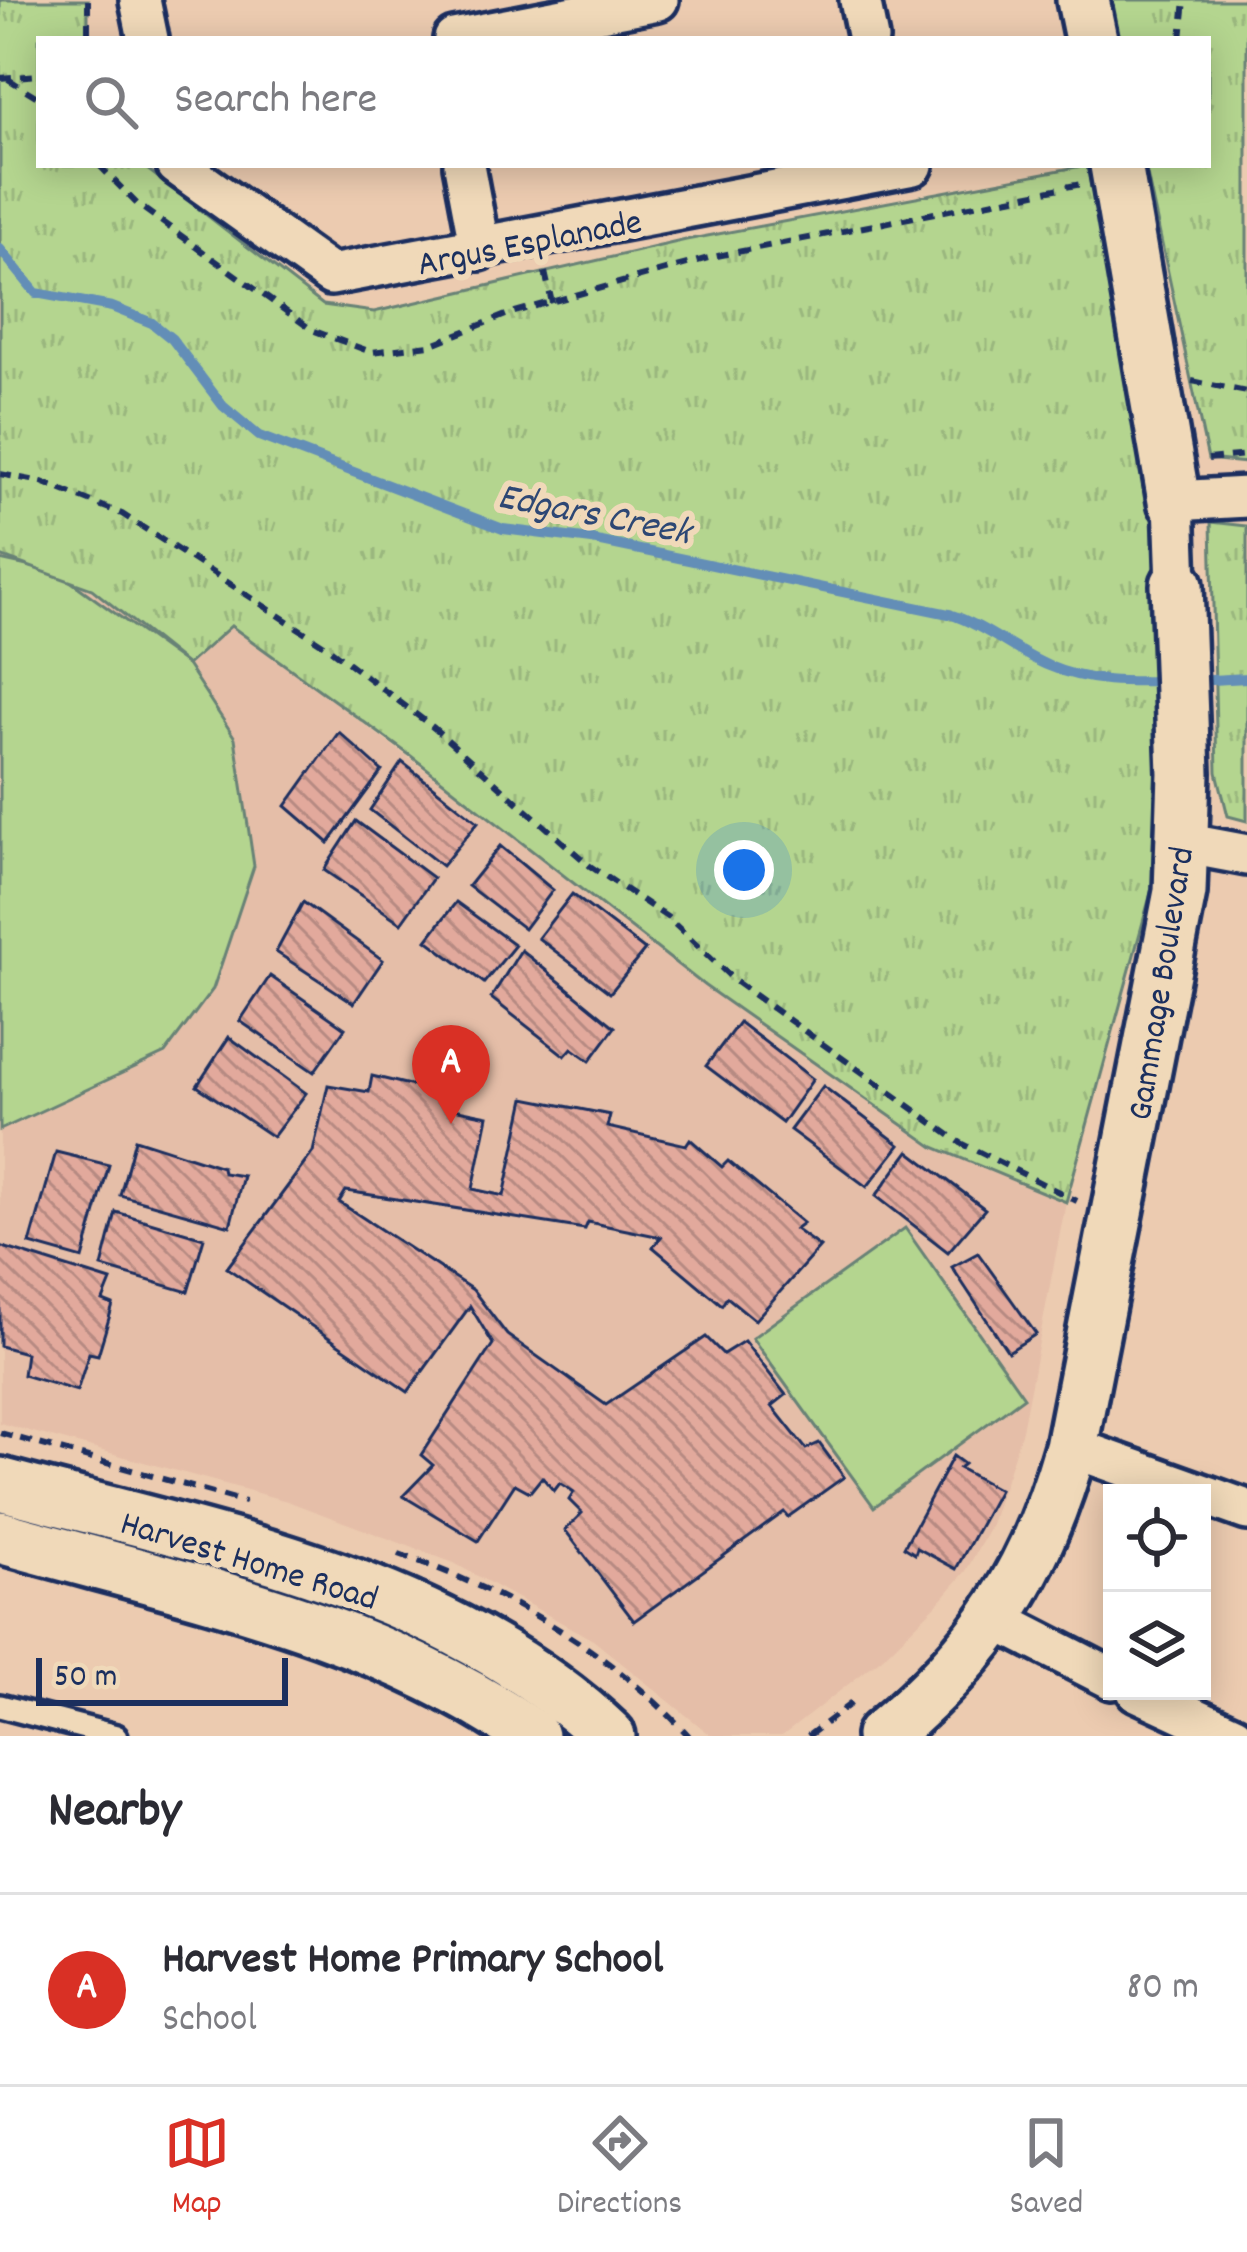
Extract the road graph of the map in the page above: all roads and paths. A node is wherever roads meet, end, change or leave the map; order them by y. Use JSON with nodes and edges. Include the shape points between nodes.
{"nodes":[{"id":1,"x":88,"y":0,"type":"edge"},
{"id":2,"x":140,"y":0,"type":"edge"},
{"id":3,"x":658,"y":0,"type":"edge"},
{"id":4,"x":860,"y":0,"type":"edge"},
{"id":5,"x":1083,"y":0,"type":"edge"},
{"id":6,"x":1185,"y":0,"type":"edge"},
{"id":7,"x":88,"y":36,"type":"edge"},
{"id":8,"x":147,"y":36,"type":"edge"},
{"id":9,"x":470,"y":36,"type":"edge"},
{"id":10,"x":867,"y":36,"type":"edge"},
{"id":11,"x":1090,"y":36,"type":"edge"},
{"id":12,"x":1181,"y":36,"type":"edge"},
{"id":13,"x":36,"y":75,"type":"edge"},
{"id":14,"x":4,"y":78,"type":"edge"},
{"id":15,"x":36,"y":96,"type":"edge"},
{"id":16,"x":181,"y":168,"type":"edge"},
{"id":17,"x":465,"y":168,"type":"edge"},
{"id":18,"x":889,"y":168,"type":"edge"},
{"id":19,"x":1117,"y":168,"type":"edge"},
{"id":20,"x":480,"y":250,"type":"junction"},
{"id":21,"x":1192,"y":381,"type":"dead end"},
{"id":22,"x":1247,"y":392,"type":"edge"},
{"id":23,"x":1247,"y":454,"type":"edge"},
{"id":24,"x":1208,"y":459,"type":"dead end"},
{"id":25,"x":0,"y":474,"type":"edge"},
{"id":26,"x":1247,"y":497,"type":"edge"},
{"id":27,"x":1174,"y":501,"type":"junction"},
{"id":28,"x":1177,"y":586,"type":"joint"},
{"id":29,"x":1184,"y":843,"type":"junction"},
{"id":30,"x":1247,"y":855,"type":"edge"},
{"id":31,"x":1072,"y":1222,"type":"dead end"},
{"id":32,"x":1071,"y":1447,"type":"junction"},
{"id":33,"x":0,"y":1484,"type":"edge"},
{"id":34,"x":1247,"y":1510,"type":"edge"},
{"id":35,"x":0,"y":1537,"type":"edge"},
{"id":36,"x":998,"y":1620,"type":"junction"},
{"id":37,"x":1103,"y":1674,"type":"edge"},
{"id":38,"x":1156,"y":1700,"type":"edge"},
{"id":39,"x":0,"y":1706,"type":"edge"},
{"id":40,"x":871,"y":1716,"type":"edge"},
{"id":41,"x":116,"y":1736,"type":"edge"},
{"id":42,"x":532,"y":1736,"type":"edge"},
{"id":43,"x":609,"y":1736,"type":"edge"},
{"id":44,"x":808,"y":1736,"type":"edge"},
{"id":45,"x":1234,"y":1736,"type":"edge"}],
"edges":[{"from":1,"to":7,"type":"path"},
{"from":2,"to":8,"type":"street"},
{"from":3,"to":9,"type":"street"},
{"from":4,"to":10,"type":"street"},
{"from":5,"to":11,"type":"street"},
{"from":6,"to":12,"type":"path"},
{"from":13,"to":14,"type":"path"},
{"from":14,"to":15,"type":"path"},
{"from":16,"to":20,"type":"street","name":"Argus Esplanade","via":[[331,275]]},
{"from":17,"to":20,"type":"street"},
{"from":18,"to":20,"type":"street","name":"Argus Esplanade"},
{"from":19,"to":27,"type":"street","name":"Gammage Boulevard"},
{"from":21,"to":22,"type":"path"},
{"from":23,"to":24,"type":"path"},
{"from":25,"to":31,"type":"path","via":[[122,514],[326,646],[434,728],[590,866],[667,917],[736,982],[962,1143],[1077,1201]]},
{"from":26,"to":27,"type":"street"},
{"from":27,"to":28,"type":"street","name":"Gammage Boulevard"},
{"from":28,"to":29,"type":"street","name":"Gammage Boulevard"},
{"from":29,"to":30,"type":"street"},
{"from":29,"to":32,"type":"street","name":"Gammage Boulevard","via":[[1172,946]]},
{"from":32,"to":34,"type":"street"},
{"from":32,"to":36,"type":"street","name":"Gammage Boulevard","via":[[1050,1520]]},
{"from":33,"to":43,"type":"street","name":"Harvest Home Road","via":[[267,1555],[412,1610],[543,1681]]},
{"from":35,"to":42,"type":"street","name":"Harvest Home Road","via":[[276,1614],[461,1691]]},
{"from":36,"to":37,"type":"street"},
{"from":36,"to":40,"type":"street","name":"Gammage Boulevard","via":[[963,1662]]},
{"from":38,"to":45,"type":"street"},
{"from":39,"to":41,"type":"lane"},
{"from":40,"to":44,"type":"path"}]}
